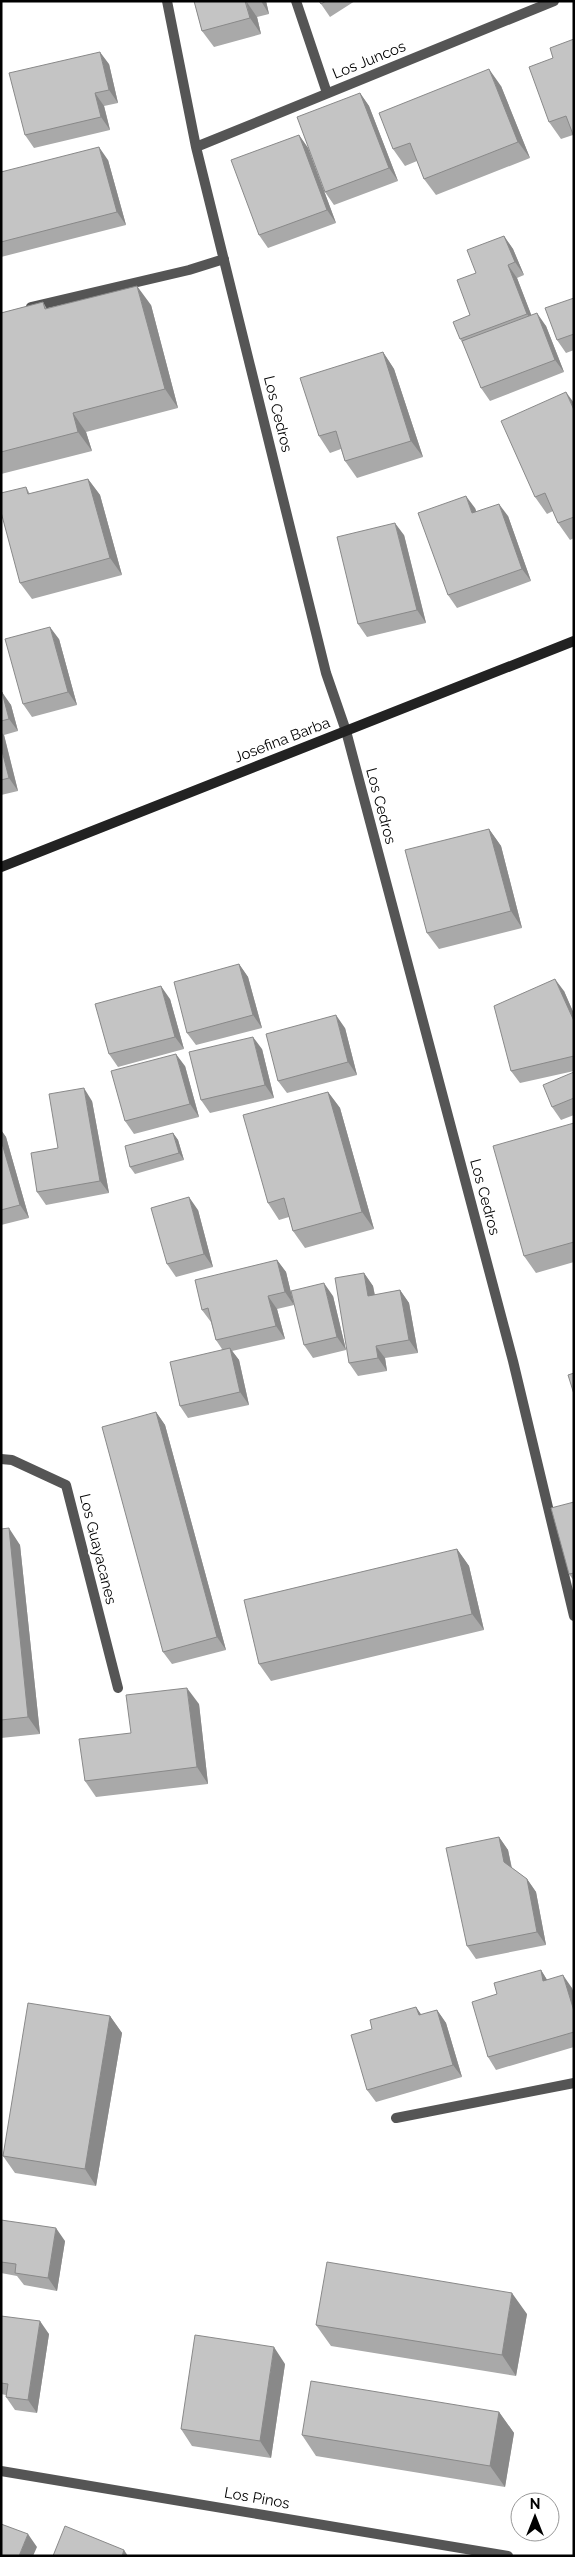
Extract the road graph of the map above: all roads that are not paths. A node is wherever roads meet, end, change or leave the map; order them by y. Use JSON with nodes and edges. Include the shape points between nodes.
{"nodes":[{"id":1,"x":167,"y":1,"type":"edge"},
{"id":2,"x":296,"y":1,"type":"edge"},
{"id":3,"x":554,"y":1,"type":"edge"},
{"id":4,"x":327,"y":93,"type":"junction"},
{"id":5,"x":196,"y":147,"type":"junction"},
{"id":6,"x":224,"y":259,"type":"junction"},
{"id":7,"x":20,"y":310,"type":"edge"},
{"id":8,"x":574,"y":641,"type":"edge"},
{"id":9,"x":346,"y":732,"type":"junction"},
{"id":10,"x":1,"y":867,"type":"edge"},
{"id":11,"x":1,"y":1459,"type":"edge"},
{"id":12,"x":574,"y":1616,"type":"edge"},
{"id":13,"x":118,"y":1688,"type":"dead end"},
{"id":14,"x":574,"y":2083,"type":"edge"},
{"id":15,"x":396,"y":2118,"type":"dead end"},
{"id":16,"x":1,"y":2471,"type":"edge"},
{"id":17,"x":508,"y":2556,"type":"edge"}],
"edges":[{"from":1,"to":5,"type":"street","name":"Los Cedros"},
{"from":2,"to":4,"type":"street"},
{"from":3,"to":4,"type":"street","name":"Los Juncos"},
{"from":4,"to":5,"type":"street","name":"Los Juncos"},
{"from":5,"to":6,"type":"street","name":"Los Cedros"},
{"from":6,"to":7,"type":"street"},
{"from":6,"to":9,"type":"street","name":"Los Cedros","via":[[326,673]]},
{"from":8,"to":9,"type":"street","name":"Josefina Barba"},
{"from":9,"to":10,"type":"street","name":"Josefina Barba"},
{"from":9,"to":12,"type":"street","name":"Los Cedros","via":[[513,1361]]},
{"from":11,"to":13,"type":"street","name":"Los Guayacanes","via":[[12,1460],[66,1485]]},
{"from":14,"to":15,"type":"street"},
{"from":16,"to":17,"type":"street","name":"Los Pinos"}]}
